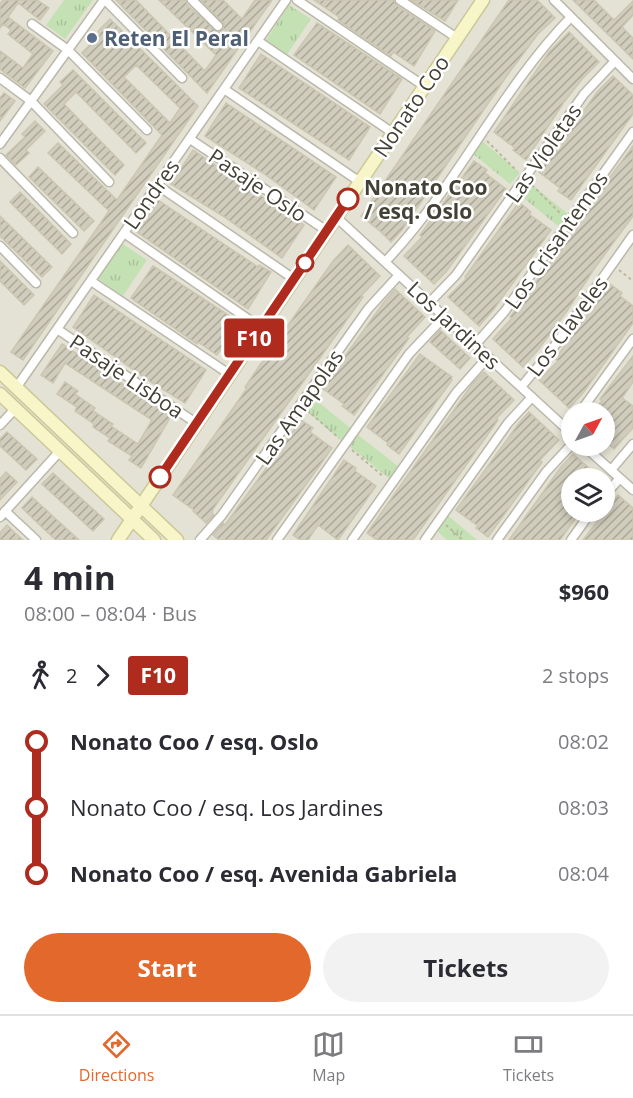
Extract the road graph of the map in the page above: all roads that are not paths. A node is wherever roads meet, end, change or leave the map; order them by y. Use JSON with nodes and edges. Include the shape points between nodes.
{"nodes":[{"id":1,"x":105,"y":0,"type":"edge"},
{"id":2,"x":192,"y":0,"type":"edge"},
{"id":3,"x":286,"y":0,"type":"edge"},
{"id":4,"x":297,"y":0,"type":"edge"},
{"id":5,"x":400,"y":0,"type":"edge"},
{"id":6,"x":483,"y":0,"type":"edge"},
{"id":7,"x":554,"y":0,"type":"edge"},
{"id":8,"x":571,"y":17,"type":"junction"},
{"id":9,"x":32,"y":24,"type":"dead end"},
{"id":10,"x":218,"y":26,"type":"dead end"},
{"id":11,"x":457,"y":38,"type":"junction"},
{"id":12,"x":258,"y":41,"type":"junction"},
{"id":13,"x":68,"y":50,"type":"junction"},
{"id":14,"x":615,"y":61,"type":"junction"},
{"id":15,"x":0,"y":78,"type":"edge"},
{"id":16,"x":182,"y":78,"type":"dead end"},
{"id":17,"x":633,"y":79,"type":"edge"},
{"id":18,"x":424,"y":86,"type":"junction"},
{"id":19,"x":224,"y":89,"type":"junction"},
{"id":20,"x":31,"y":101,"type":"junction"},
{"id":21,"x":147,"y":130,"type":"dead end"},
{"id":22,"x":633,"y":132,"type":"edge"},
{"id":23,"x":393,"y":133,"type":"junction"},
{"id":24,"x":190,"y":139,"type":"junction"},
{"id":25,"x":0,"y":144,"type":"edge"},
{"id":26,"x":0,"y":158,"type":"edge"},
{"id":27,"x":109,"y":182,"type":"dead end"},
{"id":28,"x":360,"y":182,"type":"junction"},
{"id":29,"x":157,"y":185,"type":"junction"},
{"id":30,"x":336,"y":217,"type":"junction"},
{"id":31,"x":327,"y":231,"type":"junction"},
{"id":32,"x":73,"y":233,"type":"dead end"},
{"id":33,"x":124,"y":233,"type":"junction"},
{"id":34,"x":633,"y":235,"type":"edge"},
{"id":35,"x":0,"y":246,"type":"edge"},
{"id":36,"x":385,"y":262,"type":"junction"},
{"id":37,"x":399,"y":275,"type":"junction"},
{"id":38,"x":294,"y":279,"type":"junction"},
{"id":39,"x":91,"y":281,"type":"junction"},
{"id":40,"x":36,"y":283,"type":"dead end"},
{"id":41,"x":429,"y":303,"type":"junction"},
{"id":42,"x":444,"y":316,"type":"junction"},
{"id":43,"x":261,"y":327,"type":"junction"},
{"id":44,"x":57,"y":329,"type":"junction"},
{"id":45,"x":633,"y":339,"type":"edge"},
{"id":46,"x":475,"y":345,"type":"junction"},
{"id":47,"x":488,"y":357,"type":"junction"},
{"id":48,"x":0,"y":372,"type":"edge"},
{"id":49,"x":229,"y":374,"type":"junction"},
{"id":50,"x":521,"y":387,"type":"junction"},
{"id":51,"x":16,"y":388,"type":"junction"},
{"id":52,"x":0,"y":394,"type":"edge"},
{"id":53,"x":532,"y":397,"type":"junction"},
{"id":54,"x":587,"y":402,"type":"edge"},
{"id":55,"x":15,"y":409,"type":"junction"},
{"id":56,"x":561,"y":421,"type":"edge"},
{"id":57,"x":196,"y":423,"type":"junction"},
{"id":58,"x":0,"y":424,"type":"edge"},
{"id":59,"x":633,"y":444,"type":"edge"},
{"id":60,"x":60,"y":451,"type":"junction"},
{"id":61,"x":561,"y":456,"type":"edge"},
{"id":62,"x":595,"y":456,"type":"edge"},
{"id":63,"x":609,"y":468,"type":"edge"},
{"id":64,"x":613,"y":468,"type":"edge"},
{"id":65,"x":615,"y":474,"type":"edge"},
{"id":66,"x":620,"y":478,"type":"junction"},
{"id":67,"x":615,"y":484,"type":"edge"},
{"id":68,"x":633,"y":490,"type":"edge"},
{"id":69,"x":142,"y":505,"type":"junction"},
{"id":70,"x":2,"y":514,"type":"edge"},
{"id":71,"x":132,"y":520,"type":"junction"},
{"id":72,"x":584,"y":522,"type":"edge"},
{"id":73,"x":36,"y":540,"type":"edge"},
{"id":74,"x":118,"y":540,"type":"edge"},
{"id":75,"x":154,"y":540,"type":"edge"},
{"id":76,"x":177,"y":540,"type":"edge"},
{"id":77,"x":200,"y":540,"type":"edge"},
{"id":78,"x":278,"y":540,"type":"edge"},
{"id":79,"x":352,"y":540,"type":"edge"},
{"id":80,"x":425,"y":540,"type":"edge"},
{"id":81,"x":497,"y":540,"type":"edge"},
{"id":82,"x":571,"y":540,"type":"edge"}],
"edges":[{"from":1,"to":13,"type":"street"},
{"from":1,"to":16,"type":"street"},
{"from":2,"to":10,"type":"street"},
{"from":3,"to":12,"type":"street","name":"Londres"},
{"from":4,"to":18,"type":"street"},
{"from":5,"to":11,"type":"street"},
{"from":6,"to":11,"type":"main road","name":"Nonato Coo"},
{"from":7,"to":8,"type":"street"},
{"from":8,"to":14,"type":"street"},
{"from":8,"to":36,"type":"street","via":[[536,56],[415,229]]},
{"from":9,"to":13,"type":"street"},
{"from":11,"to":18,"type":"main road","name":"Nonato Coo"},
{"from":12,"to":19,"type":"street","name":"Londres"},
{"from":12,"to":23,"type":"street"},
{"from":13,"to":20,"type":"street"},
{"from":13,"to":21,"type":"street"},
{"from":14,"to":17,"type":"street"},
{"from":14,"to":41,"type":"street","name":"Las Violetas","via":[[584,94],[456,275]]},
{"from":15,"to":20,"type":"street"},
{"from":18,"to":23,"type":"main road","name":"Nonato Coo"},
{"from":19,"to":24,"type":"street","name":"Londres"},
{"from":19,"to":28,"type":"street"},
{"from":20,"to":25,"type":"street"},
{"from":20,"to":27,"type":"street"},
{"from":22,"to":46,"type":"street","name":"Los Crisantemos","via":[[505,311]]},
{"from":23,"to":28,"type":"main road","name":"Nonato Coo"},
{"from":24,"to":29,"type":"street","name":"Londres"},
{"from":24,"to":31,"type":"street","name":"Pasaje Oslo"},
{"from":26,"to":32,"type":"street"},
{"from":28,"to":30,"type":"main road","name":"Nonato Coo"},
{"from":29,"to":33,"type":"street","name":"Londres"},
{"from":29,"to":38,"type":"street"},
{"from":30,"to":31,"type":"main road","name":"Nonato Coo"},
{"from":30,"to":36,"type":"street","name":"Los Jardines"},
{"from":31,"to":38,"type":"main road","name":"Nonato Coo"},
{"from":33,"to":39,"type":"street","name":"Londres"},
{"from":33,"to":43,"type":"street"},
{"from":34,"to":50,"type":"street","name":"Los Claveles"},
{"from":35,"to":40,"type":"street"},
{"from":36,"to":37,"type":"street","name":"Los Jardines"},
{"from":37,"to":41,"type":"street","name":"Los Jardines"},
{"from":37,"to":77,"type":"street","name":"Las Amapolas","via":[[368,309],[222,515]]},
{"from":38,"to":43,"type":"main road","name":"Nonato Coo"},
{"from":39,"to":44,"type":"street","name":"Londres"},
{"from":39,"to":49,"type":"street"},
{"from":41,"to":42,"type":"street","name":"Los Jardines"},
{"from":42,"to":46,"type":"street","name":"Los Jardines"},
{"from":42,"to":78,"type":"street","via":[[409,354]]},
{"from":43,"to":49,"type":"main road","name":"Nonato Coo"},
{"from":44,"to":51,"type":"street","name":"Londres"},
{"from":44,"to":57,"type":"street","name":"Pasaje Lisboa"},
{"from":45,"to":54,"type":"street"},
{"from":46,"to":47,"type":"street","name":"Los Jardines"},
{"from":47,"to":50,"type":"street","name":"Los Jardines"},
{"from":47,"to":79,"type":"street","via":[[456,393]]},
{"from":48,"to":51,"type":"main road"},
{"from":49,"to":57,"type":"main road","name":"Nonato Coo"},
{"from":50,"to":53,"type":"street","name":"Los Jardines"},
{"from":51,"to":69,"type":"main road"},
{"from":52,"to":55,"type":"main road"},
{"from":53,"to":56,"type":"street","name":"Los Jardines"},
{"from":53,"to":80,"type":"street","name":"Los Claveles","via":[[508,423]]},
{"from":55,"to":58,"type":"street"},
{"from":55,"to":60,"type":"main road"},
{"from":57,"to":69,"type":"main road","name":"Nonato Coo"},
{"from":59,"to":64,"type":"street"},
{"from":60,"to":70,"type":"street"},
{"from":60,"to":71,"type":"main road"},
{"from":61,"to":81,"type":"street"},
{"from":62,"to":63,"type":"street"},
{"from":65,"to":66,"type":"street"},
{"from":66,"to":67,"type":"street"},
{"from":66,"to":68,"type":"street"},
{"from":69,"to":71,"type":"main road","name":"Nonato Coo"},
{"from":69,"to":76,"type":"main road"},
{"from":70,"to":73,"type":"street"},
{"from":71,"to":74,"type":"main road","name":"Nonato Coo"},
{"from":71,"to":75,"type":"main road"},
{"from":72,"to":82,"type":"street"}]}
